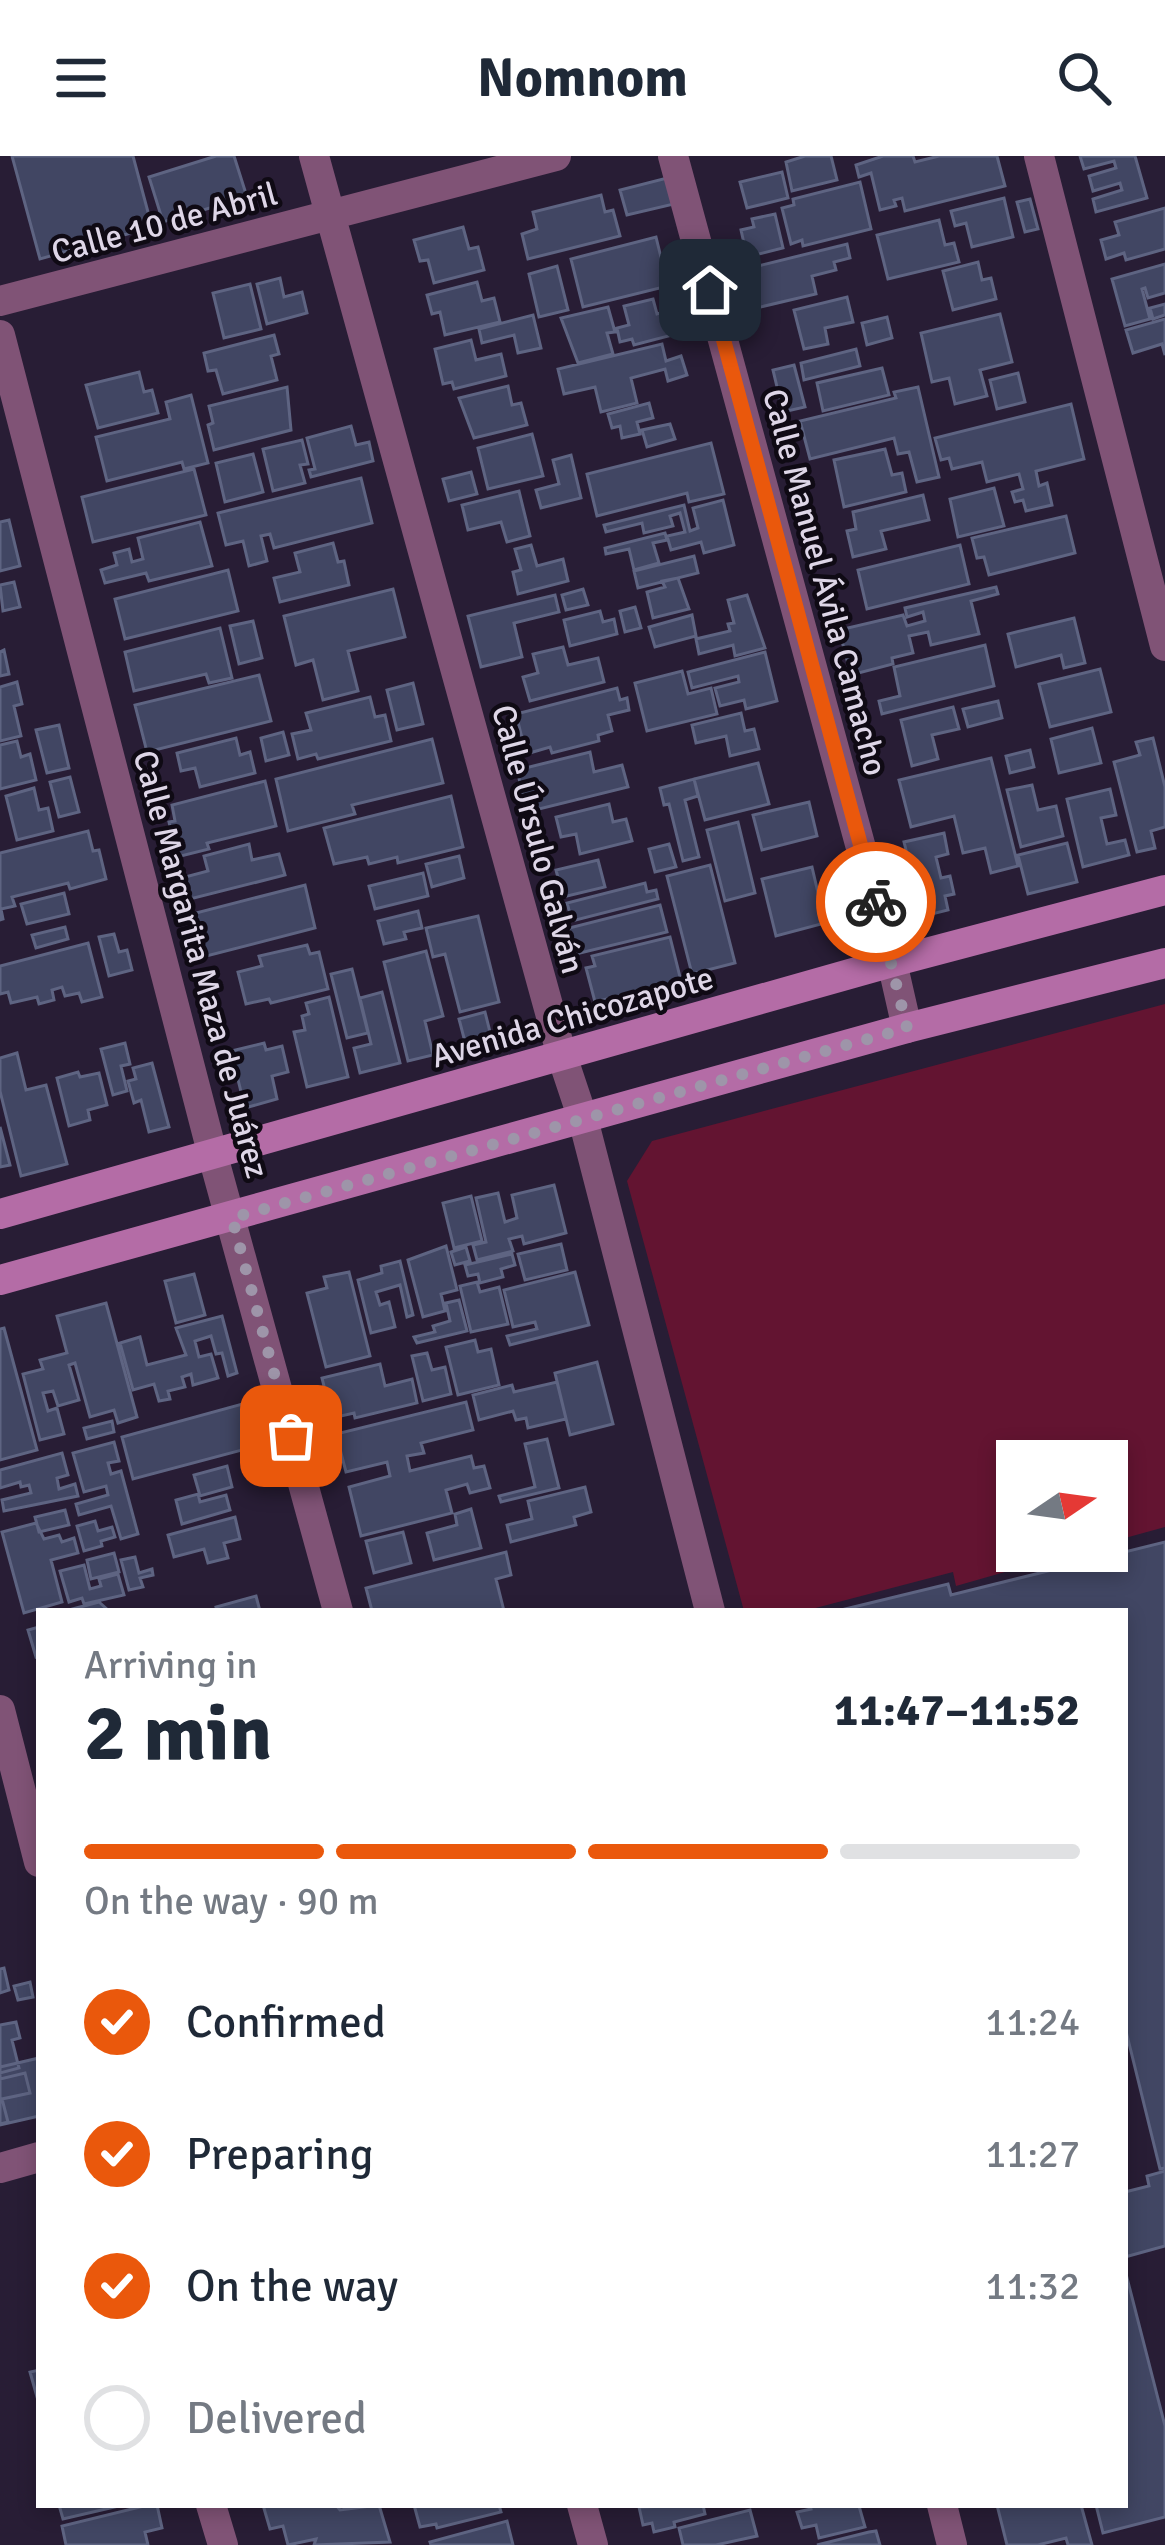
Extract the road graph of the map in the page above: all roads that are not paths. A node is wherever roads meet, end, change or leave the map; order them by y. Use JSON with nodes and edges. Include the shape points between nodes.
{"nodes":[{"id":1,"x":314,"y":156,"type":"edge"},
{"id":2,"x":556,"y":156,"type":"edge"},
{"id":3,"x":673,"y":156,"type":"edge"},
{"id":4,"x":1040,"y":156,"type":"edge"},
{"id":5,"x":331,"y":216,"type":"junction"},
{"id":6,"x":0,"y":301,"type":"edge"},
{"id":7,"x":0,"y":335,"type":"edge"},
{"id":8,"x":1165,"y":646,"type":"edge"},
{"id":9,"x":1165,"y":890,"type":"edge"},
{"id":10,"x":892,"y":962,"type":"junction"},
{"id":11,"x":1165,"y":963,"type":"edge"},
{"id":12,"x":907,"y":1028,"type":"junction"},
{"id":13,"x":562,"y":1056,"type":"junction"},
{"id":14,"x":583,"y":1119,"type":"junction"},
{"id":15,"x":213,"y":1156,"type":"junction"},
{"id":16,"x":0,"y":1214,"type":"edge"},
{"id":17,"x":232,"y":1218,"type":"junction"},
{"id":18,"x":0,"y":1280,"type":"edge"},
{"id":19,"x":337,"y":1608,"type":"edge"},
{"id":20,"x":709,"y":1608,"type":"edge"},
{"id":21,"x":0,"y":1710,"type":"edge"},
{"id":22,"x":36,"y":1850,"type":"edge"},
{"id":23,"x":36,"y":2158,"type":"edge"},
{"id":24,"x":0,"y":2168,"type":"edge"},
{"id":25,"x":213,"y":2508,"type":"edge"},
{"id":26,"x":583,"y":2508,"type":"edge"},
{"id":27,"x":943,"y":2508,"type":"edge"},
{"id":28,"x":223,"y":2545,"type":"edge"},
{"id":29,"x":593,"y":2545,"type":"edge"},
{"id":30,"x":952,"y":2545,"type":"edge"}],
"edges":[{"from":1,"to":5,"type":"street","name":"Calle Úrsulo Galván"},
{"from":2,"to":5,"type":"street","name":"Calle 10 de Abril"},
{"from":3,"to":10,"type":"street","name":"Calle Manuel Ávila Camacho"},
{"from":4,"to":8,"type":"street"},
{"from":5,"to":6,"type":"street","name":"Calle 10 de Abril"},
{"from":5,"to":13,"type":"street","name":"Calle Úrsulo Galván"},
{"from":7,"to":15,"type":"street","name":"Calle Margarita Maza de Juárez"},
{"from":9,"to":10,"type":"main road","name":"Avenida Chicozapote"},
{"from":10,"to":12,"type":"street","name":"Calle Manuel Ávila Camacho"},
{"from":10,"to":13,"type":"main road","name":"Avenida Chicozapote"},
{"from":11,"to":12,"type":"main road"},
{"from":12,"to":14,"type":"main road"},
{"from":13,"to":14,"type":"street","name":"Calle Úrsulo Galván"},
{"from":13,"to":15,"type":"main road","name":"Avenida Chicozapote"},
{"from":14,"to":17,"type":"main road"},
{"from":14,"to":20,"type":"street","name":"Calle Úrsulo Galván"},
{"from":15,"to":16,"type":"main road","name":"Avenida Chicozapote"},
{"from":15,"to":17,"type":"street","name":"Calle Margarita Maza de Juárez"},
{"from":17,"to":18,"type":"main road"},
{"from":17,"to":19,"type":"street","name":"Calle Margarita Maza de Juárez"},
{"from":21,"to":22,"type":"street"},
{"from":23,"to":24,"type":"street"},
{"from":25,"to":28,"type":"street"},
{"from":26,"to":29,"type":"street"},
{"from":27,"to":30,"type":"street"}]}
